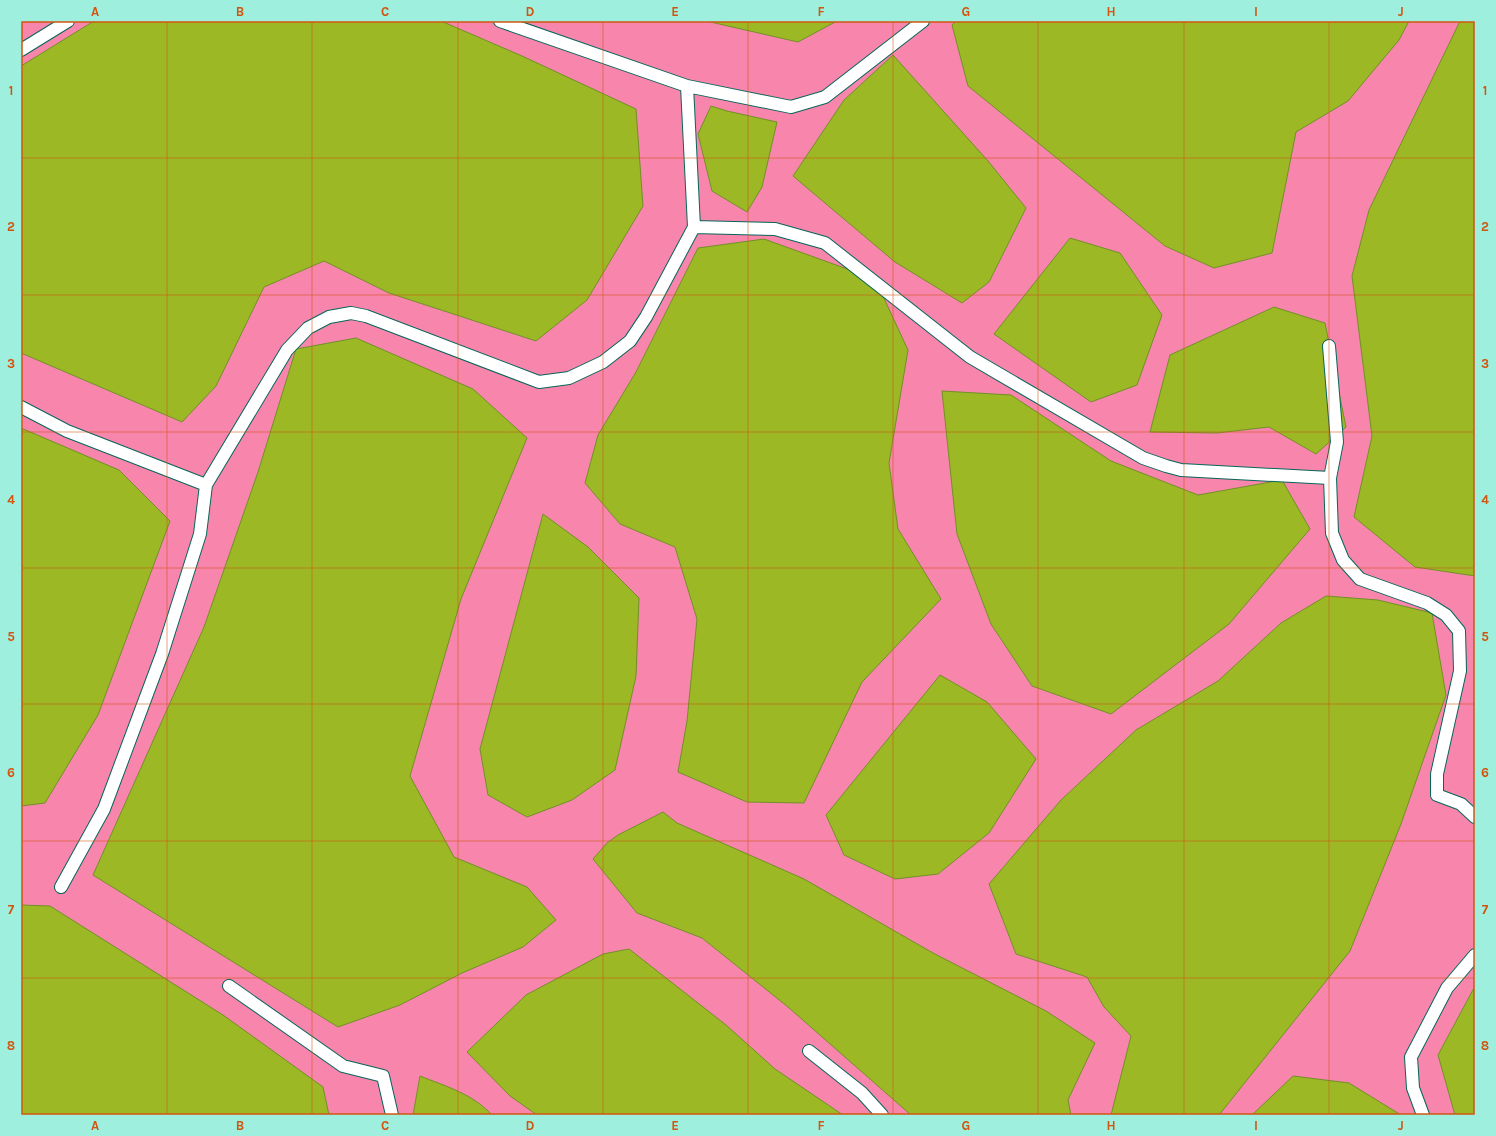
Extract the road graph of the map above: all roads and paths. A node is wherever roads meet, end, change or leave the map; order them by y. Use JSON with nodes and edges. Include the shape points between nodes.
{"nodes":[{"id":1,"x":68,"y":21,"type":"edge"},
{"id":2,"x":500,"y":21,"type":"edge"},
{"id":3,"x":923,"y":21,"type":"edge"},
{"id":4,"x":21,"y":50,"type":"edge"},
{"id":5,"x":687,"y":86,"type":"junction"},
{"id":6,"x":694,"y":227,"type":"junction"},
{"id":7,"x":1329,"y":346,"type":"dead end"},
{"id":8,"x":21,"y":407,"type":"edge"},
{"id":9,"x":1330,"y":478,"type":"junction"},
{"id":10,"x":206,"y":485,"type":"junction"},
{"id":11,"x":1475,"y":817,"type":"edge"},
{"id":12,"x":61,"y":887,"type":"dead end"},
{"id":13,"x":1475,"y":955,"type":"edge"},
{"id":14,"x":229,"y":986,"type":"dead end"},
{"id":15,"x":809,"y":1051,"type":"dead end"},
{"id":16,"x":392,"y":1115,"type":"edge"},
{"id":17,"x":882,"y":1115,"type":"edge"},
{"id":18,"x":1422,"y":1115,"type":"edge"}],
"edges":[{"from":1,"to":4,"type":"lane"},
{"from":2,"to":5,"type":"lane"},
{"from":3,"to":5,"type":"lane","via":[[825,97],[818,99],[791,106]]},
{"from":5,"to":6,"type":"lane"},
{"from":6,"to":9,"type":"lane","via":[[775,229],[825,243],[970,357],[1143,458],[1181,470]]},
{"from":6,"to":10,"type":"lane","via":[[646,317],[630,341],[603,362],[569,378],[540,382],[366,316],[351,313],[329,317],[315,324],[287,350]]},
{"from":7,"to":9,"type":"lane","via":[[1337,442]]},
{"from":8,"to":10,"type":"lane","via":[[68,431]]},
{"from":9,"to":11,"type":"lane","via":[[1332,533],[1343,560],[1360,579],[1427,603],[1446,615],[1459,631],[1460,671],[1438,774],[1437,795],[1461,804]]},
{"from":10,"to":12,"type":"lane","via":[[200,534],[162,654],[104,808]]},
{"from":13,"to":18,"type":"lane","via":[[1447,988],[1411,1057],[1413,1088]]},
{"from":14,"to":16,"type":"lane","via":[[343,1066],[383,1076]]},
{"from":15,"to":17,"type":"lane","via":[[862,1093]]}]}
